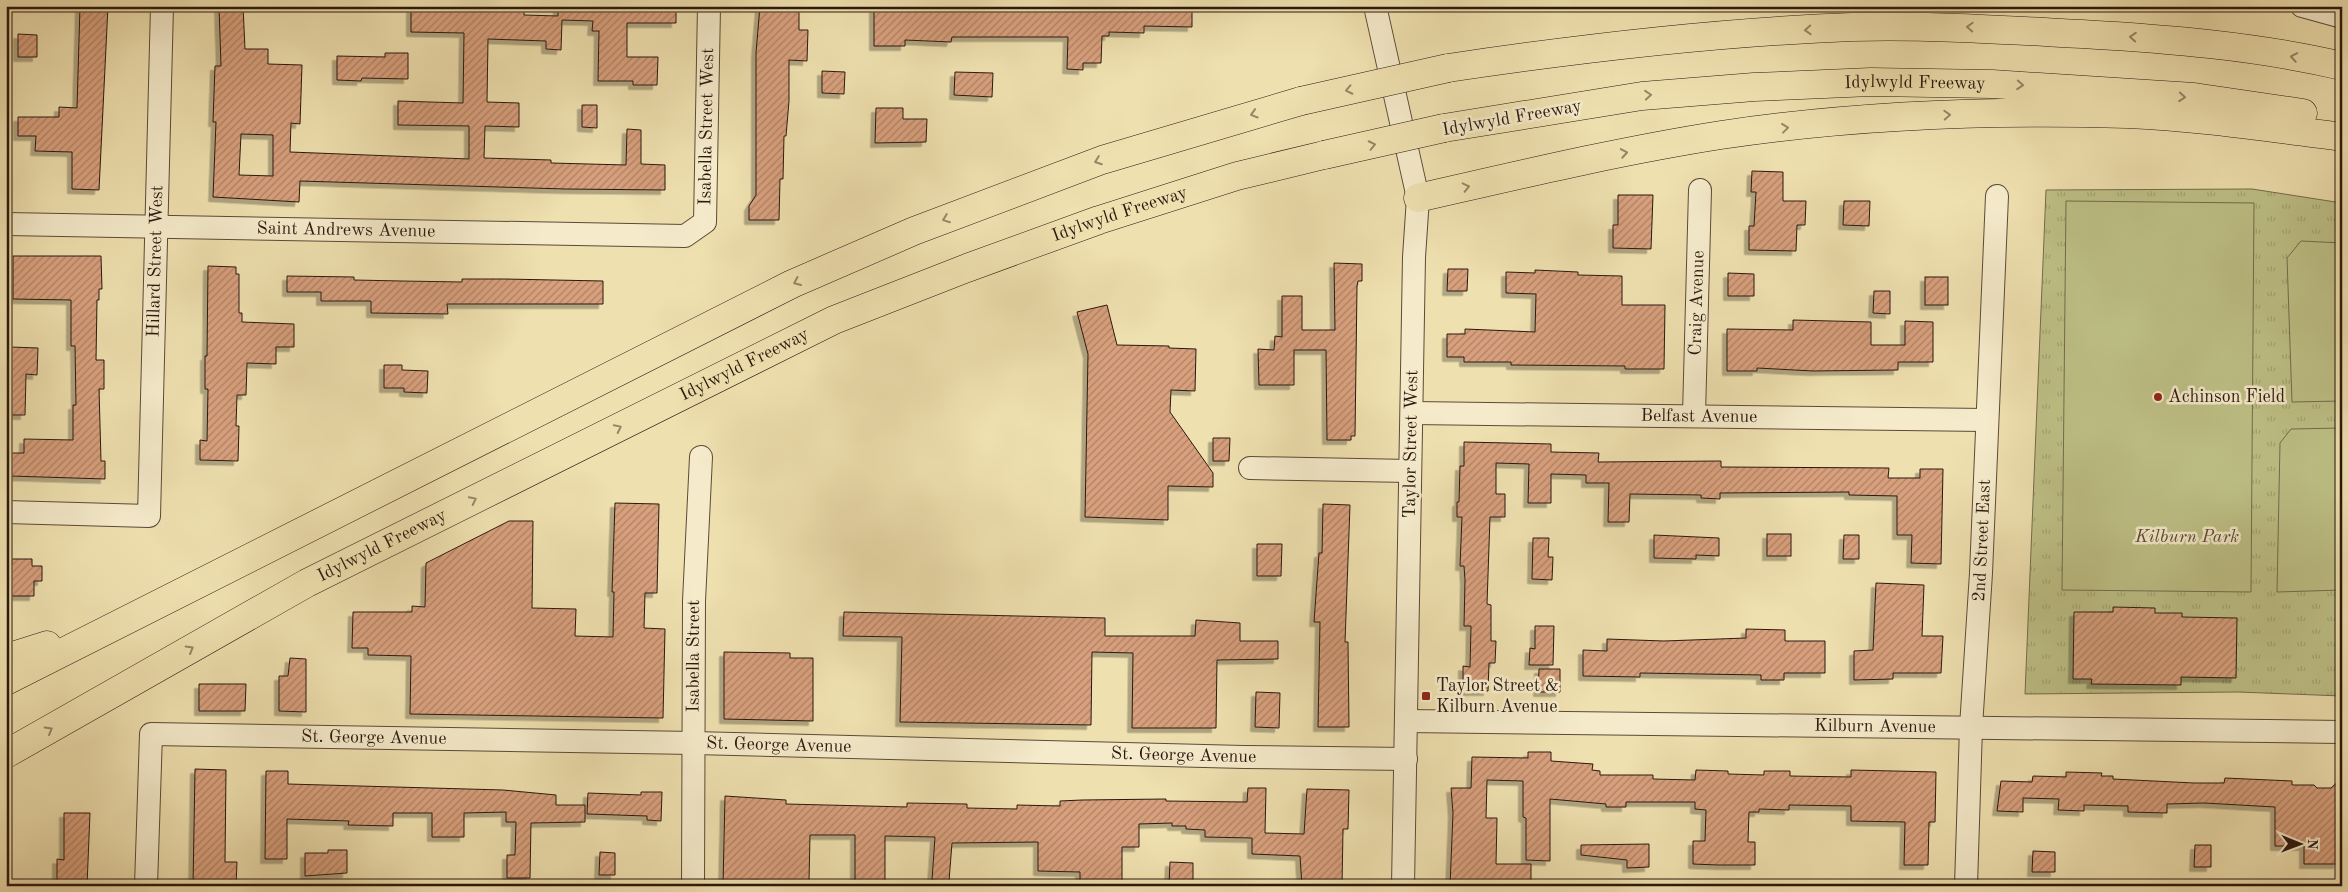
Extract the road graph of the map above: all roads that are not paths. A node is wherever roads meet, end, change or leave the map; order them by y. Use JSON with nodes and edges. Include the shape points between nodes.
{"nodes":[{"id":1,"x":162,"y":6,"type":"edge"},
{"id":2,"x":709,"y":6,"type":"edge"},
{"id":3,"x":1374,"y":6,"type":"edge"},
{"id":4,"x":2302,"y":6,"type":"edge"},
{"id":5,"x":2342,"y":16,"type":"edge"},
{"id":6,"x":2342,"y":66,"type":"edge"},
{"id":7,"x":2342,"y":122,"type":"edge"},
{"id":8,"x":2342,"y":137,"type":"edge"},
{"id":9,"x":1700,"y":190,"type":"dead end"},
{"id":10,"x":1997,"y":196,"type":"dead end"},
{"id":11,"x":1418,"y":198,"type":"junction"},
{"id":12,"x":6,"y":224,"type":"edge"},
{"id":13,"x":158,"y":228,"type":"junction"},
{"id":14,"x":685,"y":236,"type":"joint"},
{"id":15,"x":1412,"y":413,"type":"junction"},
{"id":16,"x":1694,"y":415,"type":"junction"},
{"id":17,"x":1986,"y":420,"type":"junction"},
{"id":18,"x":701,"y":457,"type":"dead end"},
{"id":19,"x":1250,"y":468,"type":"dead end"},
{"id":20,"x":1410,"y":471,"type":"junction"},
{"id":21,"x":6,"y":512,"type":"edge"},
{"id":22,"x":132,"y":616,"type":"junction"},
{"id":23,"x":6,"y":658,"type":"edge"},
{"id":24,"x":6,"y":681,"type":"edge"},
{"id":25,"x":1407,"y":722,"type":"junction"},
{"id":26,"x":1971,"y":727,"type":"junction"},
{"id":27,"x":2342,"y":732,"type":"edge"},
{"id":28,"x":694,"y":742,"type":"junction"},
{"id":29,"x":6,"y":754,"type":"edge"},
{"id":30,"x":1406,"y":759,"type":"junction"},
{"id":31,"x":146,"y":886,"type":"edge"},
{"id":32,"x":693,"y":886,"type":"edge"},
{"id":33,"x":1403,"y":886,"type":"edge"},
{"id":34,"x":1966,"y":886,"type":"edge"}],
"edges":[{"from":1,"to":13,"type":"street","name":"Hillard Street West"},
{"from":2,"to":14,"type":"street","name":"Isabella Street West","via":[[705,222]]},
{"from":3,"to":11,"type":"street","name":"Taylor Street West"},
{"from":4,"to":5,"type":"street"},
{"from":6,"to":22,"type":"highway","one_way":true,"bridge":true,"via":[[2261,51],[2137,37],[1950,27],[1852,27],[1665,39],[1448,68],[1300,100],[1102,160],[914,231],[801,280]]},
{"from":29,"to":7,"type":"highway","name":"Idylwyld Freeway","one_way":true,"bridge":true,"via":[[308,583],[834,320],[1099,220],[1237,176],[1444,128],[1642,96],[1754,87],[1871,82],[1992,84],[2194,98]]},
{"from":11,"to":8,"type":"highway","one_way":true,"via":[[1580,161],[1703,138],[1858,119],[1982,114],[2128,114],[2226,122]]},
{"from":9,"to":16,"type":"street","name":"Craig Avenue"},
{"from":10,"to":17,"type":"street","name":"2nd Street East"},
{"from":11,"to":15,"type":"street","name":"Taylor Street West"},
{"from":12,"to":13,"type":"street","name":"Saint Andrews Avenue"},
{"from":13,"to":14,"type":"street","name":"Saint Andrews Avenue"},
{"from":13,"to":21,"type":"street","name":"Hillard Street West","via":[[148,516]]},
{"from":15,"to":16,"type":"street","name":"Belfast Avenue"},
{"from":15,"to":20,"type":"street","name":"Taylor Street West"},
{"from":16,"to":17,"type":"street","name":"Belfast Avenue"},
{"from":17,"to":26,"type":"street","name":"2nd Street East"},
{"from":18,"to":28,"type":"street","name":"Isabella Street","via":[[694,602]]},
{"from":19,"to":20,"type":"street"},
{"from":20,"to":25,"type":"street","name":"Taylor Street West"},
{"from":22,"to":23,"type":"highway"},
{"from":22,"to":24,"type":"highway"},
{"from":25,"to":26,"type":"street","name":"Kilburn Avenue"},
{"from":25,"to":30,"type":"street","name":"Taylor Street West"},
{"from":26,"to":27,"type":"street","name":"Kilburn Avenue"},
{"from":26,"to":34,"type":"street","name":"2nd Street East"},
{"from":28,"to":30,"type":"street","name":"St. George Avenue"},
{"from":28,"to":31,"type":"street","name":"St. George Avenue","via":[[151,734]]},
{"from":28,"to":32,"type":"street","name":"Isabella Street"},
{"from":30,"to":33,"type":"street","name":"Taylor Street West"}]}
